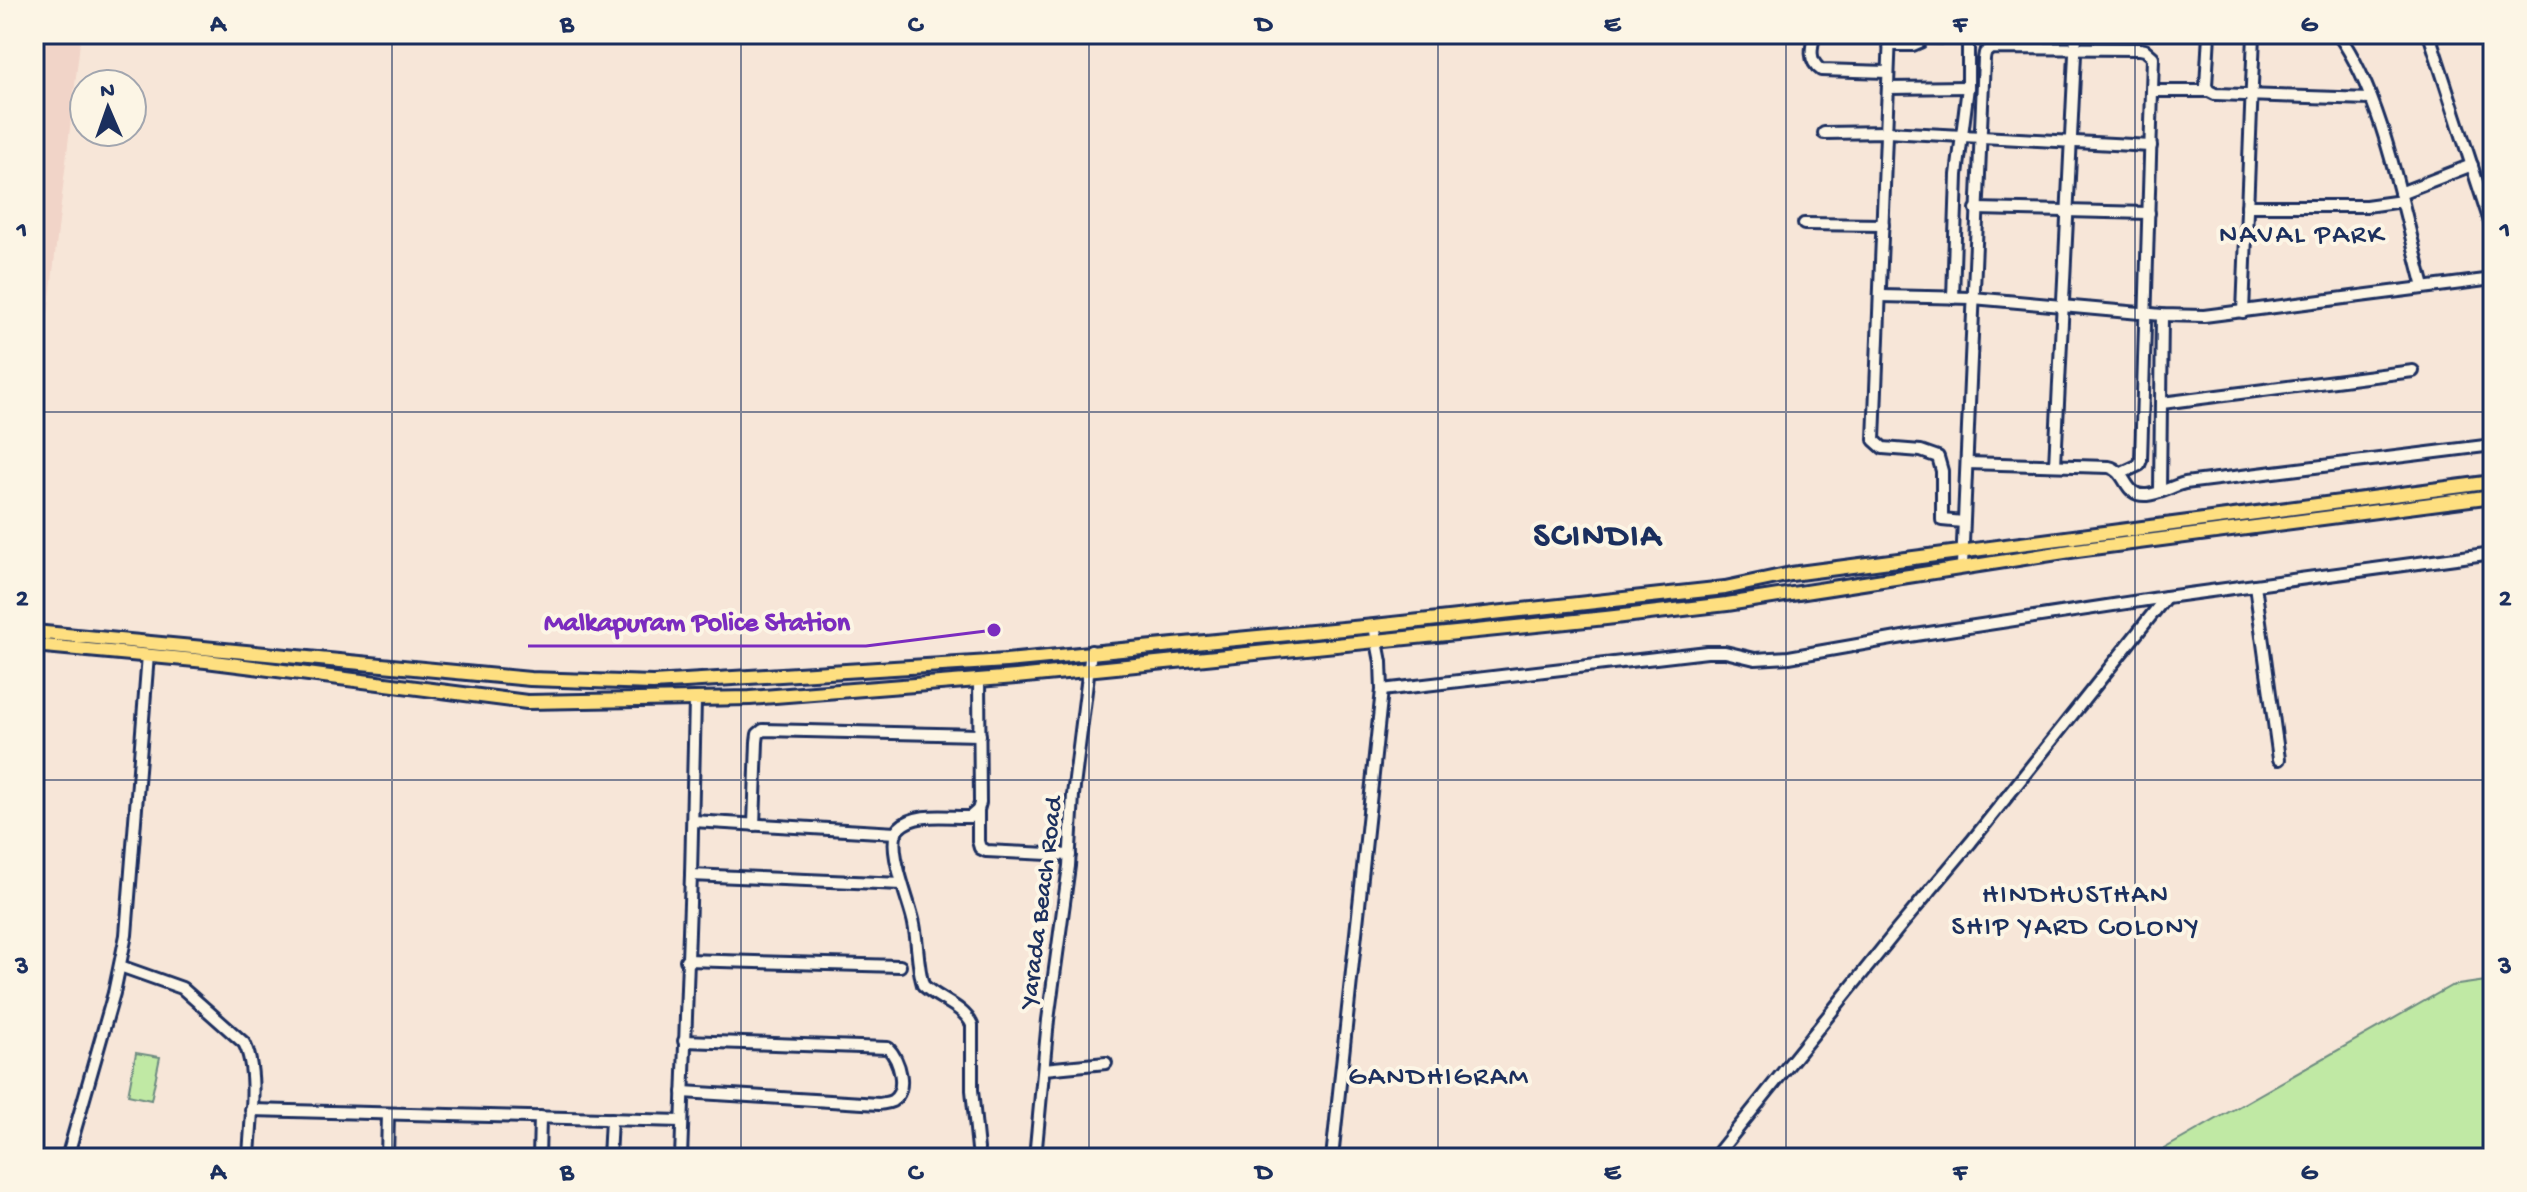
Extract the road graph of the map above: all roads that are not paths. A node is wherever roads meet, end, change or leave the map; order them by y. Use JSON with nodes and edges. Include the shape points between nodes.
{"nodes":[{"id":1,"x":1815,"y":34,"type":"edge"},
{"id":2,"x":2076,"y":34,"type":"edge"},
{"id":3,"x":2209,"y":34,"type":"edge"},
{"id":4,"x":2254,"y":34,"type":"edge"},
{"id":5,"x":2338,"y":34,"type":"edge"},
{"id":6,"x":2429,"y":34,"type":"edge"},
{"id":7,"x":1922,"y":35,"type":"edge"},
{"id":8,"x":1890,"y":39,"type":"edge"},
{"id":9,"x":2075,"y":49,"type":"junction"},
{"id":10,"x":1888,"y":72,"type":"junction"},
{"id":11,"x":1968,"y":87,"type":"junction"},
{"id":12,"x":1888,"y":88,"type":"junction"},
{"id":13,"x":2152,"y":91,"type":"junction"},
{"id":14,"x":2209,"y":91,"type":"junction"},
{"id":15,"x":2250,"y":97,"type":"junction"},
{"id":16,"x":2370,"y":99,"type":"junction"},
{"id":17,"x":1887,"y":132,"type":"junction"},
{"id":18,"x":1824,"y":133,"type":"dead end"},
{"id":19,"x":1962,"y":135,"type":"junction"},
{"id":20,"x":1979,"y":137,"type":"junction"},
{"id":21,"x":2070,"y":141,"type":"junction"},
{"id":22,"x":2151,"y":146,"type":"junction"},
{"id":23,"x":2472,"y":165,"type":"junction"},
{"id":24,"x":2401,"y":197,"type":"junction"},
{"id":25,"x":2247,"y":206,"type":"junction"},
{"id":26,"x":1976,"y":209,"type":"junction"},
{"id":27,"x":2067,"y":211,"type":"junction"},
{"id":28,"x":2149,"y":213,"type":"junction"},
{"id":29,"x":1804,"y":224,"type":"dead end"},
{"id":30,"x":1883,"y":225,"type":"junction"},
{"id":31,"x":2493,"y":231,"type":"edge"},
{"id":32,"x":2493,"y":279,"type":"edge"},
{"id":33,"x":2424,"y":287,"type":"junction"},
{"id":34,"x":1881,"y":296,"type":"junction"},
{"id":35,"x":1953,"y":298,"type":"junction"},
{"id":36,"x":1973,"y":298,"type":"junction"},
{"id":37,"x":2061,"y":305,"type":"junction"},
{"id":38,"x":2243,"y":312,"type":"junction"},
{"id":39,"x":2146,"y":313,"type":"junction"},
{"id":40,"x":2162,"y":315,"type":"junction"},
{"id":41,"x":2413,"y":371,"type":"dead end"},
{"id":42,"x":2162,"y":403,"type":"junction"},
{"id":43,"x":2493,"y":445,"type":"edge"},
{"id":44,"x":1967,"y":463,"type":"junction"},
{"id":45,"x":2055,"y":465,"type":"junction"},
{"id":46,"x":2122,"y":473,"type":"junction"},
{"id":47,"x":2493,"y":482,"type":"edge"},
{"id":48,"x":2160,"y":490,"type":"junction"},
{"id":49,"x":2493,"y":496,"type":"edge"},
{"id":50,"x":1963,"y":522,"type":"junction"},
{"id":51,"x":1962,"y":552,"type":"junction"},
{"id":52,"x":2493,"y":553,"type":"edge"},
{"id":53,"x":1962,"y":566,"type":"junction"},
{"id":54,"x":2255,"y":585,"type":"junction"},
{"id":55,"x":2166,"y":597,"type":"junction"},
{"id":56,"x":1468,"y":616,"type":"junction"},
{"id":57,"x":1374,"y":626,"type":"junction"},
{"id":58,"x":1470,"y":631,"type":"junction"},
{"id":59,"x":34,"y":632,"type":"edge"},
{"id":60,"x":1378,"y":643,"type":"junction"},
{"id":61,"x":34,"y":645,"type":"edge"},
{"id":62,"x":1091,"y":651,"type":"junction"},
{"id":63,"x":148,"y":655,"type":"junction"},
{"id":64,"x":1091,"y":668,"type":"junction"},
{"id":65,"x":979,"y":680,"type":"junction"},
{"id":66,"x":1382,"y":690,"type":"junction"},
{"id":67,"x":695,"y":700,"type":"junction"},
{"id":68,"x":980,"y":735,"type":"junction"},
{"id":69,"x":2279,"y":759,"type":"dead end"},
{"id":70,"x":978,"y":810,"type":"junction"},
{"id":71,"x":693,"y":821,"type":"junction"},
{"id":72,"x":754,"y":825,"type":"junction"},
{"id":73,"x":896,"y":833,"type":"junction"},
{"id":74,"x":1070,"y":855,"type":"junction"},
{"id":75,"x":691,"y":875,"type":"junction"},
{"id":76,"x":902,"y":884,"type":"junction"},
{"id":77,"x":686,"y":960,"type":"junction"},
{"id":78,"x":120,"y":966,"type":"junction"},
{"id":79,"x":900,"y":966,"type":"dead end"},
{"id":80,"x":684,"y":1041,"type":"junction"},
{"id":81,"x":1106,"y":1063,"type":"dead end"},
{"id":82,"x":1044,"y":1069,"type":"junction"},
{"id":83,"x":683,"y":1092,"type":"junction"},
{"id":84,"x":251,"y":1110,"type":"junction"},
{"id":85,"x":388,"y":1114,"type":"junction"},
{"id":86,"x":540,"y":1117,"type":"junction"},
{"id":87,"x":611,"y":1119,"type":"junction"},
{"id":88,"x":682,"y":1121,"type":"junction"},
{"id":89,"x":978,"y":1149,"type":"dead end"},
{"id":90,"x":67,"y":1158,"type":"edge"},
{"id":91,"x":249,"y":1158,"type":"edge"},
{"id":92,"x":387,"y":1158,"type":"edge"},
{"id":93,"x":539,"y":1158,"type":"edge"},
{"id":94,"x":609,"y":1158,"type":"edge"},
{"id":95,"x":681,"y":1158,"type":"edge"},
{"id":96,"x":1035,"y":1158,"type":"edge"},
{"id":97,"x":1332,"y":1158,"type":"edge"},
{"id":98,"x":1714,"y":1158,"type":"edge"}],
"edges":[{"from":1,"to":10,"type":"street","via":[[1813,64],[1821,70]]},
{"from":2,"to":9,"type":"street"},
{"from":3,"to":14,"type":"street"},
{"from":4,"to":15,"type":"street"},
{"from":5,"to":16,"type":"street"},
{"from":6,"to":23,"type":"street"},
{"from":7,"to":8,"type":"street","via":[[1913,45]]},
{"from":7,"to":11,"type":"street","via":[[1968,38]]},
{"from":8,"to":10,"type":"street"},
{"from":9,"to":13,"type":"street","via":[[2145,50],[2153,57]]},
{"from":9,"to":20,"type":"street","via":[[1991,48],[1985,53]]},
{"from":9,"to":21,"type":"street"},
{"from":10,"to":12,"type":"street"},
{"from":11,"to":12,"type":"street"},
{"from":11,"to":19,"type":"street"},
{"from":12,"to":17,"type":"street"},
{"from":13,"to":14,"type":"street"},
{"from":13,"to":22,"type":"street"},
{"from":14,"to":15,"type":"street"},
{"from":15,"to":16,"type":"street"},
{"from":15,"to":25,"type":"street"},
{"from":16,"to":24,"type":"street"},
{"from":17,"to":18,"type":"street"},
{"from":17,"to":19,"type":"street"},
{"from":17,"to":30,"type":"street"},
{"from":19,"to":20,"type":"street"},
{"from":19,"to":35,"type":"street"},
{"from":20,"to":21,"type":"street"},
{"from":20,"to":26,"type":"street"},
{"from":21,"to":22,"type":"street"},
{"from":21,"to":27,"type":"street"},
{"from":22,"to":28,"type":"street"},
{"from":23,"to":24,"type":"street"},
{"from":23,"to":31,"type":"street"},
{"from":24,"to":25,"type":"street","via":[[2366,206]]},
{"from":24,"to":33,"type":"street"},
{"from":25,"to":38,"type":"street"},
{"from":26,"to":27,"type":"street"},
{"from":26,"to":36,"type":"street"},
{"from":27,"to":28,"type":"street"},
{"from":27,"to":37,"type":"street"},
{"from":28,"to":39,"type":"street"},
{"from":29,"to":30,"type":"street"},
{"from":30,"to":34,"type":"street"},
{"from":32,"to":33,"type":"street"},
{"from":33,"to":38,"type":"street"},
{"from":34,"to":35,"type":"street"},
{"from":34,"to":50,"type":"street","via":[[1874,440],[1883,448],[1938,457],[1942,520]]},
{"from":35,"to":36,"type":"street"},
{"from":36,"to":37,"type":"street"},
{"from":36,"to":44,"type":"street"},
{"from":37,"to":39,"type":"street"},
{"from":37,"to":45,"type":"street"},
{"from":38,"to":40,"type":"street"},
{"from":39,"to":40,"type":"street"},
{"from":39,"to":46,"type":"street","via":[[2141,460]]},
{"from":40,"to":42,"type":"street"},
{"from":41,"to":42,"type":"street"},
{"from":42,"to":48,"type":"street"},
{"from":43,"to":48,"type":"street"},
{"from":44,"to":45,"type":"street"},
{"from":44,"to":50,"type":"street"},
{"from":45,"to":46,"type":"street","via":[[2109,467]]},
{"from":46,"to":48,"type":"street","via":[[2136,494]]},
{"from":47,"to":51,"type":"main road"},
{"from":49,"to":53,"type":"main road"},
{"from":50,"to":51,"type":"street"},
{"from":51,"to":53,"type":"street"},
{"from":51,"to":56,"type":"main road","via":[[1725,588]]},
{"from":52,"to":54,"type":"street"},
{"from":53,"to":58,"type":"main road","via":[[1727,604]]},
{"from":54,"to":55,"type":"street"},
{"from":54,"to":69,"type":"street"},
{"from":55,"to":66,"type":"street","via":[[1789,657],[1755,659],[1707,652]]},
{"from":55,"to":98,"type":"street"},
{"from":56,"to":57,"type":"main road"},
{"from":56,"to":58,"type":"street"},
{"from":57,"to":60,"type":"street"},
{"from":57,"to":62,"type":"main road"},
{"from":58,"to":60,"type":"main road"},
{"from":59,"to":62,"type":"main road","via":[[607,683],[1006,661]]},
{"from":60,"to":64,"type":"main road"},
{"from":60,"to":66,"type":"street"},
{"from":61,"to":63,"type":"main road"},
{"from":62,"to":64,"type":"street","name":"Yarada Beach Road"},
{"from":63,"to":67,"type":"main road","via":[[527,702]]},
{"from":63,"to":78,"type":"street"},
{"from":64,"to":65,"type":"main road"},
{"from":64,"to":74,"type":"street","name":"Yarada Beach Road"},
{"from":65,"to":67,"type":"main road"},
{"from":65,"to":68,"type":"street"},
{"from":66,"to":97,"type":"street"},
{"from":67,"to":71,"type":"street"},
{"from":68,"to":70,"type":"street"},
{"from":68,"to":72,"type":"street","via":[[763,730],[757,742]]},
{"from":70,"to":73,"type":"street","via":[[970,817],[922,818]]},
{"from":70,"to":74,"type":"street","via":[[978,841],[986,851]]},
{"from":71,"to":72,"type":"street"},
{"from":71,"to":75,"type":"street"},
{"from":72,"to":73,"type":"street"},
{"from":73,"to":76,"type":"street"},
{"from":74,"to":82,"type":"street","name":"Yarada Beach Road"},
{"from":75,"to":76,"type":"street"},
{"from":75,"to":77,"type":"street"},
{"from":76,"to":89,"type":"street","via":[[915,925],[923,985],[969,1017],[972,1025]]},
{"from":77,"to":79,"type":"street"},
{"from":77,"to":80,"type":"street"},
{"from":78,"to":84,"type":"street","via":[[182,988],[244,1043]]},
{"from":78,"to":90,"type":"street"},
{"from":80,"to":83,"type":"street"},
{"from":80,"to":83,"type":"street","via":[[888,1048],[895,1055],[900,1091],[879,1104]]},
{"from":81,"to":82,"type":"street"},
{"from":82,"to":96,"type":"street","name":"Yarada Beach Road"},
{"from":83,"to":88,"type":"street"},
{"from":84,"to":85,"type":"street"},
{"from":84,"to":91,"type":"street"},
{"from":85,"to":86,"type":"street"},
{"from":85,"to":92,"type":"street"},
{"from":86,"to":87,"type":"street"},
{"from":86,"to":93,"type":"street"},
{"from":87,"to":88,"type":"street"},
{"from":87,"to":94,"type":"street"},
{"from":88,"to":95,"type":"street"}]}
